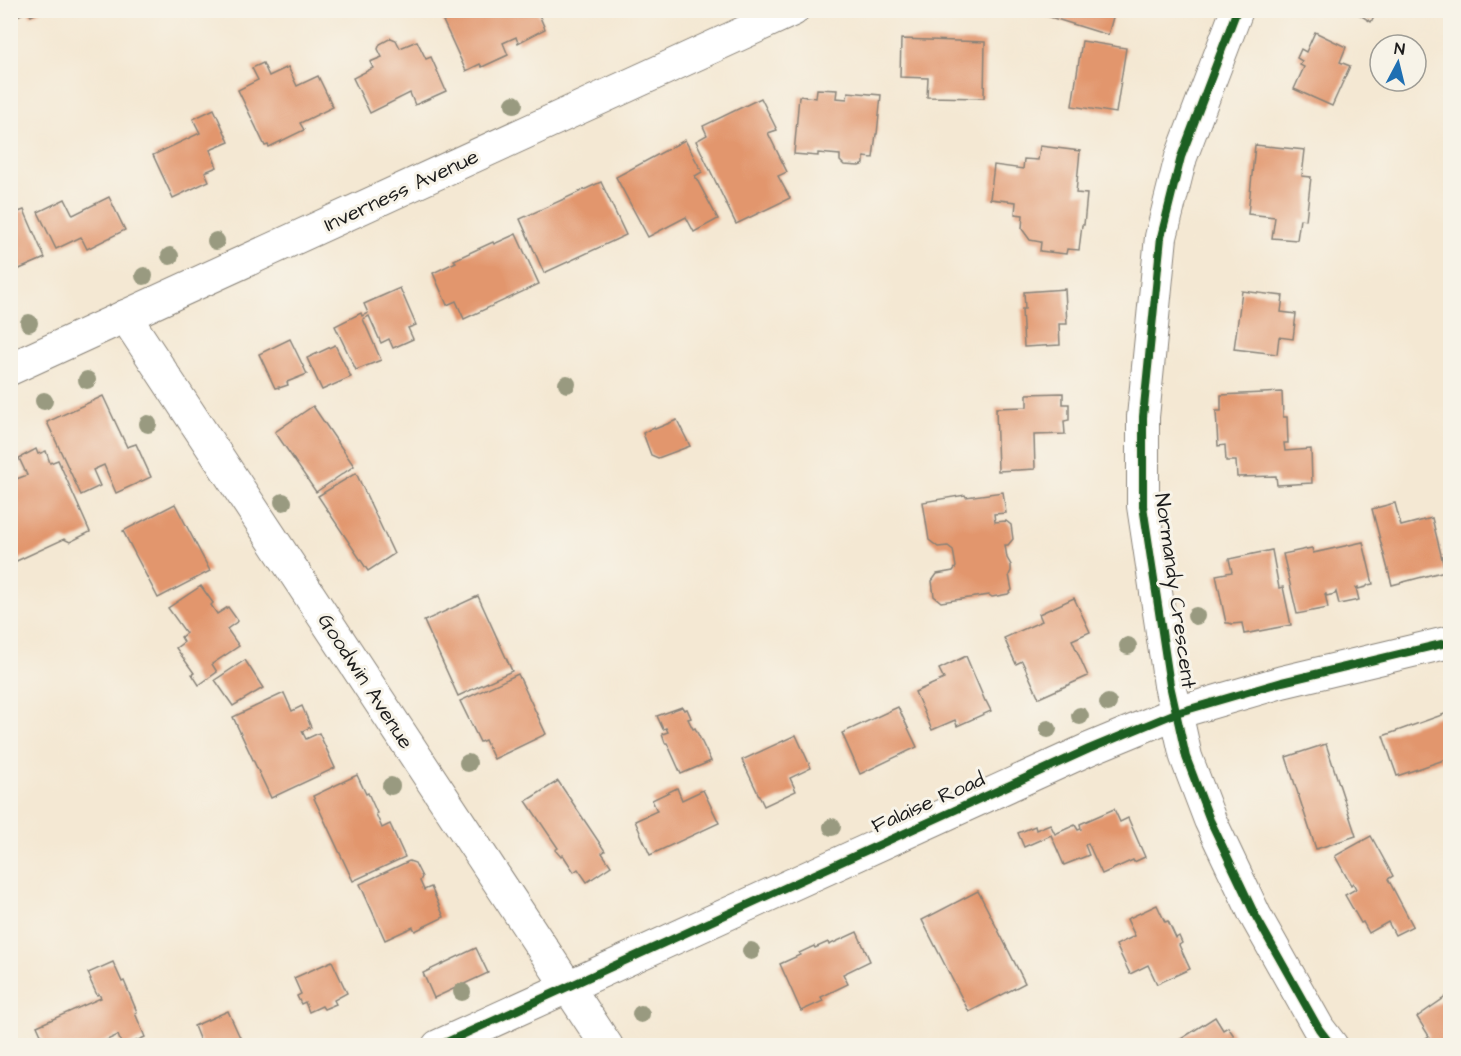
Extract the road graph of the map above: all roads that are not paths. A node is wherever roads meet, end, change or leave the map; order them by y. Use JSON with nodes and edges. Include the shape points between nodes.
{"nodes":[{"id":1,"x":793,"y":10,"type":"edge"},
{"id":2,"x":1237,"y":10,"type":"edge"},
{"id":3,"x":125,"y":316,"type":"junction"},
{"id":4,"x":10,"y":369,"type":"edge"},
{"id":5,"x":1450,"y":642,"type":"edge"},
{"id":6,"x":1176,"y":713,"type":"junction"},
{"id":7,"x":567,"y":986,"type":"junction"},
{"id":8,"x":438,"y":1046,"type":"edge"},
{"id":9,"x":607,"y":1046,"type":"edge"},
{"id":10,"x":1332,"y":1046,"type":"edge"}],
"edges":[{"from":1,"to":3,"type":"street","name":"Inverness Avenue"},
{"from":2,"to":6,"type":"street","name":"Normandy Crescent","via":[[1181,157],[1161,237],[1143,417],[1143,506]]},
{"from":3,"to":4,"type":"street","name":"Inverness Avenue"},
{"from":3,"to":7,"type":"street","name":"Goodwin Avenue"},
{"from":5,"to":6,"type":"street","name":"Falaise Road","via":[[1282,682]]},
{"from":6,"to":7,"type":"street","name":"Falaise Road"},
{"from":6,"to":10,"type":"street","name":"Normandy Crescent","via":[[1186,757],[1210,820],[1256,915]]},
{"from":7,"to":8,"type":"street","name":"Falaise Road"},
{"from":7,"to":9,"type":"street","name":"Goodwin Avenue"}]}
